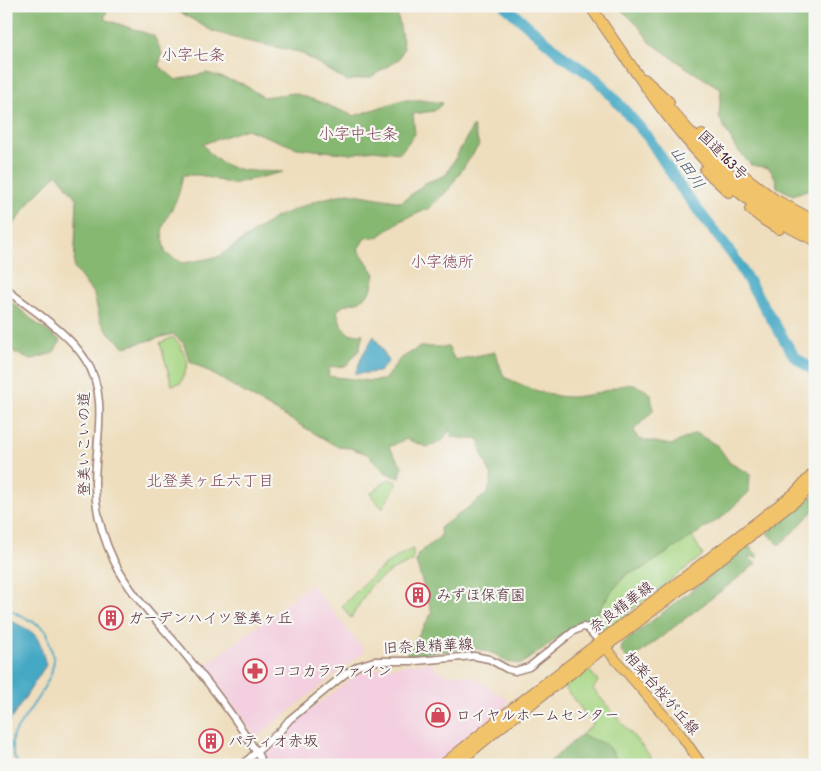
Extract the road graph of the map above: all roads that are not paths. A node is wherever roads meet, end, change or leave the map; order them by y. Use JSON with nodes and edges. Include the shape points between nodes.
{"nodes":[{"id":1,"x":590,"y":6,"type":"edge"},
{"id":2,"x":632,"y":66,"type":"junction"},
{"id":3,"x":644,"y":79,"type":"junction"},
{"id":4,"x":652,"y":97,"type":"junction"},
{"id":5,"x":815,"y":221,"type":"edge"},
{"id":6,"x":815,"y":230,"type":"edge"},
{"id":7,"x":815,"y":240,"type":"edge"},
{"id":8,"x":815,"y":246,"type":"edge"},
{"id":9,"x":6,"y":289,"type":"edge"},
{"id":10,"x":815,"y":470,"type":"edge"},
{"id":11,"x":815,"y":484,"type":"edge"},
{"id":12,"x":602,"y":644,"type":"junction"},
{"id":13,"x":257,"y":752,"type":"junction"},
{"id":14,"x":242,"y":765,"type":"edge"},
{"id":15,"x":264,"y":765,"type":"edge"},
{"id":16,"x":442,"y":765,"type":"edge"},
{"id":17,"x":456,"y":765,"type":"edge"},
{"id":18,"x":702,"y":765,"type":"edge"}],
"edges":[{"from":1,"to":2,"type":"highway","name":"国道163号"},
{"from":2,"to":3,"type":"highway","name":"国道163号"},
{"from":2,"to":4,"type":"highway","name":"国道163号"},
{"from":3,"to":5,"type":"highway","via":[[752,184]]},
{"from":3,"to":6,"type":"highway","name":"国道163号","via":[[734,177],[764,201]]},
{"from":4,"to":7,"type":"highway","name":"国道163号","via":[[704,160],[729,184],[780,222]]},
{"from":4,"to":8,"type":"highway","via":[[658,113],[678,141],[717,183],[764,220]]},
{"from":9,"to":13,"type":"street","name":"登美いこいの道","via":[[67,337],[89,365],[99,402],[96,493],[109,551],[136,596],[221,698]]},
{"from":10,"to":12,"type":"main road","name":"奈良精華線","via":[[794,493]]},
{"from":11,"to":12,"type":"main road","name":"奈良精華線"},
{"from":12,"to":13,"type":"street","name":"旧奈良精華線","via":[[588,628],[580,628],[529,667],[515,671],[482,656],[374,661],[358,666],[289,720]]},
{"from":12,"to":16,"type":"main road","name":"奈良精華線","via":[[507,712]]},
{"from":12,"to":17,"type":"main road","name":"奈良精華線"},
{"from":12,"to":18,"type":"main road","name":"相楽台桜が丘線","via":[[681,735]]},
{"from":13,"to":14,"type":"street","name":"旧奈良精華線"},
{"from":13,"to":15,"type":"street","name":"登美いこいの道"}]}
